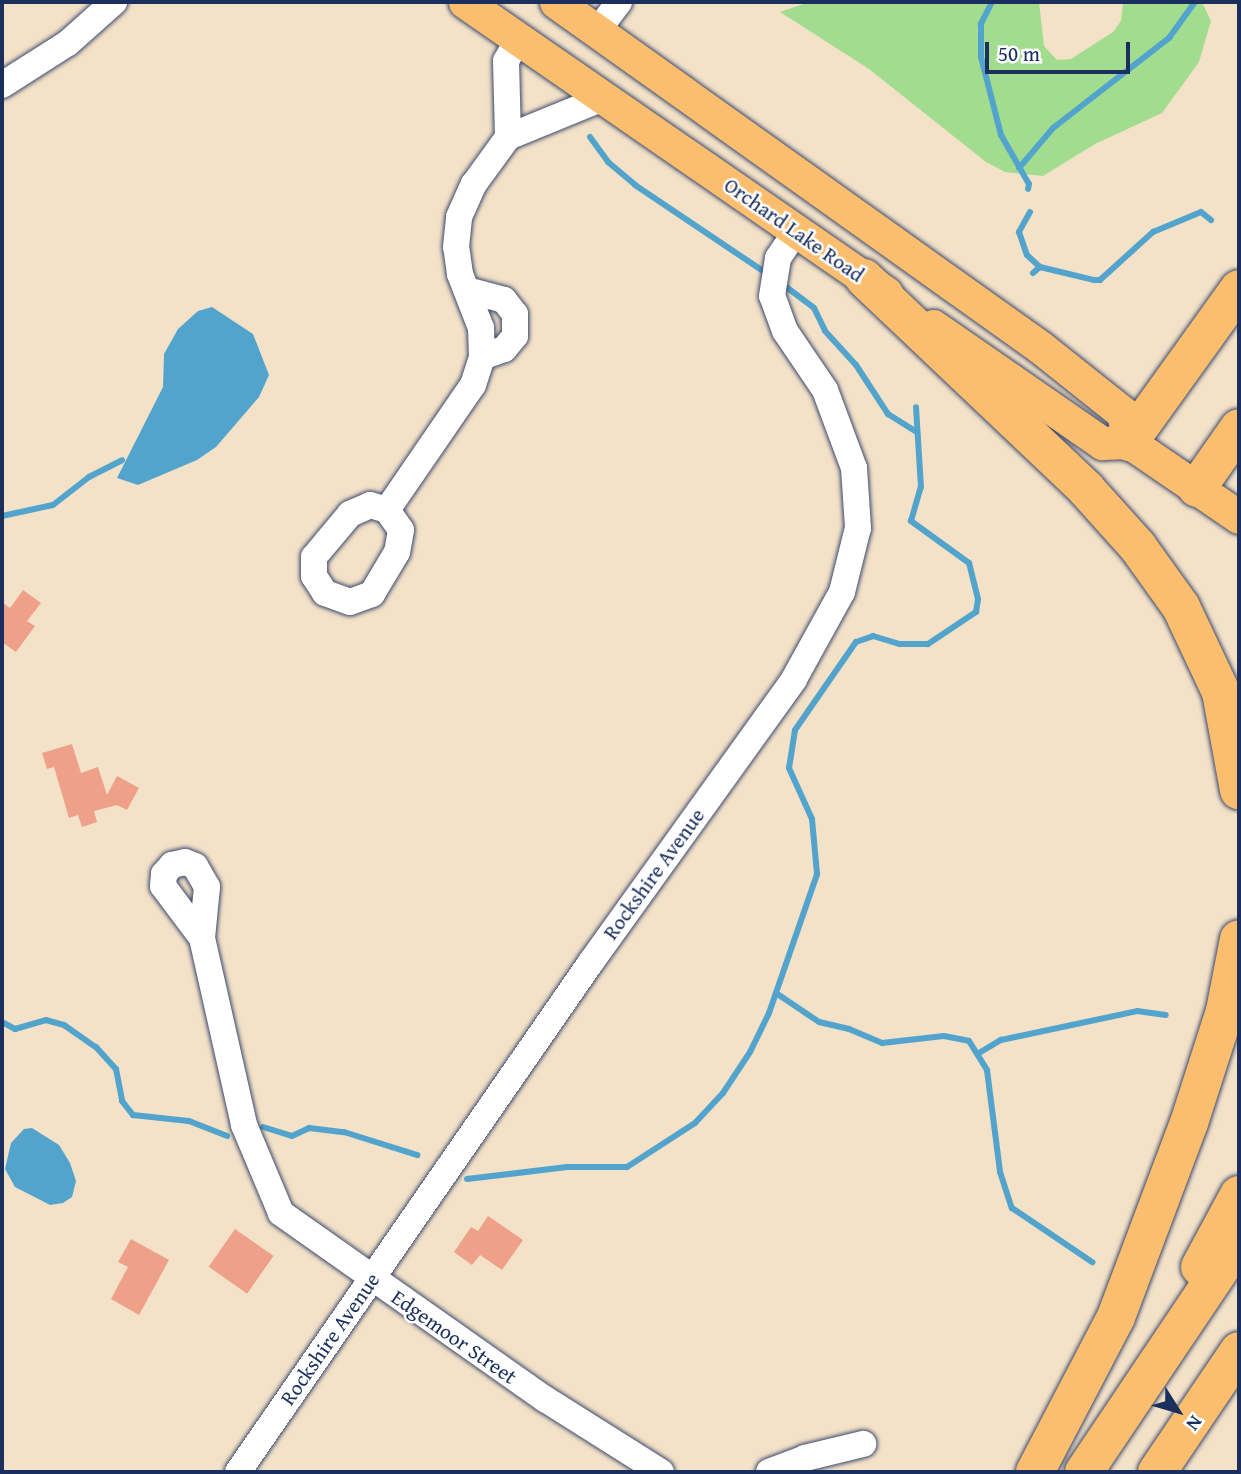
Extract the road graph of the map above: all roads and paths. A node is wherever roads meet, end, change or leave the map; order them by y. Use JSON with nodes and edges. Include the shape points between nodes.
{"nodes":[{"id":1,"x":114,"y":2,"type":"edge"},
{"id":2,"x":465,"y":2,"type":"edge"},
{"id":3,"x":619,"y":2,"type":"edge"},
{"id":4,"x":562,"y":3,"type":"edge"},
{"id":5,"x":598,"y":30,"type":"junction"},
{"id":6,"x":518,"y":39,"type":"junction"},
{"id":7,"x":548,"y":60,"type":"junction"},
{"id":8,"x":2,"y":85,"type":"edge"},
{"id":9,"x":603,"y":98,"type":"junction"},
{"id":10,"x":508,"y":137,"type":"junction"},
{"id":11,"x":867,"y":221,"type":"junction"},
{"id":12,"x":796,"y":231,"type":"junction"},
{"id":13,"x":851,"y":270,"type":"junction"},
{"id":14,"x":467,"y":289,"type":"junction"},
{"id":15,"x":1239,"y":289,"type":"edge"},
{"id":16,"x":482,"y":357,"type":"junction"},
{"id":17,"x":1239,"y":428,"type":"edge"},
{"id":18,"x":1129,"y":442,"type":"junction"},
{"id":19,"x":1197,"y":488,"type":"junction"},
{"id":20,"x":387,"y":510,"type":"dead end"},
{"id":21,"x":1239,"y":517,"type":"edge"},
{"id":22,"x":1239,"y":789,"type":"edge"},
{"id":23,"x":202,"y":938,"type":"dead end"},
{"id":24,"x":1239,"y":939,"type":"edge"},
{"id":25,"x":1239,"y":1195,"type":"edge"},
{"id":26,"x":1239,"y":1241,"type":"edge"},
{"id":27,"x":371,"y":1279,"type":"junction"},
{"id":28,"x":1239,"y":1351,"type":"edge"},
{"id":29,"x":1143,"y":1385,"type":"junction"},
{"id":30,"x":863,"y":1444,"type":"dead end"},
{"id":31,"x":238,"y":1472,"type":"edge"},
{"id":32,"x":661,"y":1472,"type":"edge"},
{"id":33,"x":769,"y":1472,"type":"edge"},
{"id":34,"x":1035,"y":1472,"type":"edge"},
{"id":35,"x":1084,"y":1472,"type":"edge"},
{"id":36,"x":1157,"y":1472,"type":"edge"}],
"edges":[{"from":1,"to":8,"type":"street","via":[[68,43]]},
{"from":2,"to":6,"type":"main road","name":"Orchard Lake Road"},
{"from":3,"to":5,"type":"street"},
{"from":4,"to":5,"type":"main road"},
{"from":5,"to":7,"type":"main road","via":[[576,54]]},
{"from":5,"to":11,"type":"main road"},
{"from":6,"to":7,"type":"main road","name":"Orchard Lake Road"},
{"from":6,"to":10,"type":"street","via":[[506,61]]},
{"from":7,"to":9,"type":"main road","name":"Orchard Lake Road"},
{"from":9,"to":10,"type":"street"},
{"from":9,"to":12,"type":"main road","name":"Orchard Lake Road"},
{"from":10,"to":14,"type":"street","via":[[474,184],[458,217],[456,247]]},
{"from":11,"to":13,"type":"main road","via":[[880,248],[876,258]]},
{"from":11,"to":18,"type":"main road","via":[[1123,413]]},
{"from":12,"to":13,"type":"main road","name":"Orchard Lake Road"},
{"from":12,"to":27,"type":"street","name":"Rockshire Avenue","via":[[778,258],[772,296],[785,331],[825,390],[854,468],[858,528],[842,593],[794,679]]},
{"from":13,"to":18,"type":"main road","name":"Orchard Lake Road","via":[[1102,443]]},
{"from":13,"to":22,"type":"highway","via":[[1086,489],[1138,547],[1181,607],[1220,692]]},
{"from":14,"to":16,"type":"street","via":[[481,328]]},
{"from":14,"to":16,"type":"street","via":[[504,300],[515,314],[515,336],[504,349]]},
{"from":15,"to":18,"type":"highway"},
{"from":16,"to":20,"type":"street","via":[[473,385]]},
{"from":17,"to":19,"type":"highway"},
{"from":18,"to":19,"type":"main road","name":"Orchard Lake Road"},
{"from":19,"to":21,"type":"main road","name":"Orchard Lake Road"},
{"from":23,"to":27,"type":"street","name":"Edgemoor Street","via":[[244,1125],[281,1213]]},
{"from":24,"to":34,"type":"highway","via":[[1225,1011],[1189,1123],[1116,1317]]},
{"from":25,"to":29,"type":"highway"},
{"from":26,"to":29,"type":"highway"},
{"from":27,"to":31,"type":"street","name":"Rockshire Avenue"},
{"from":27,"to":32,"type":"street","name":"Edgemoor Street"},
{"from":28,"to":36,"type":"highway"},
{"from":29,"to":35,"type":"highway"},
{"from":30,"to":33,"type":"street"}]}
